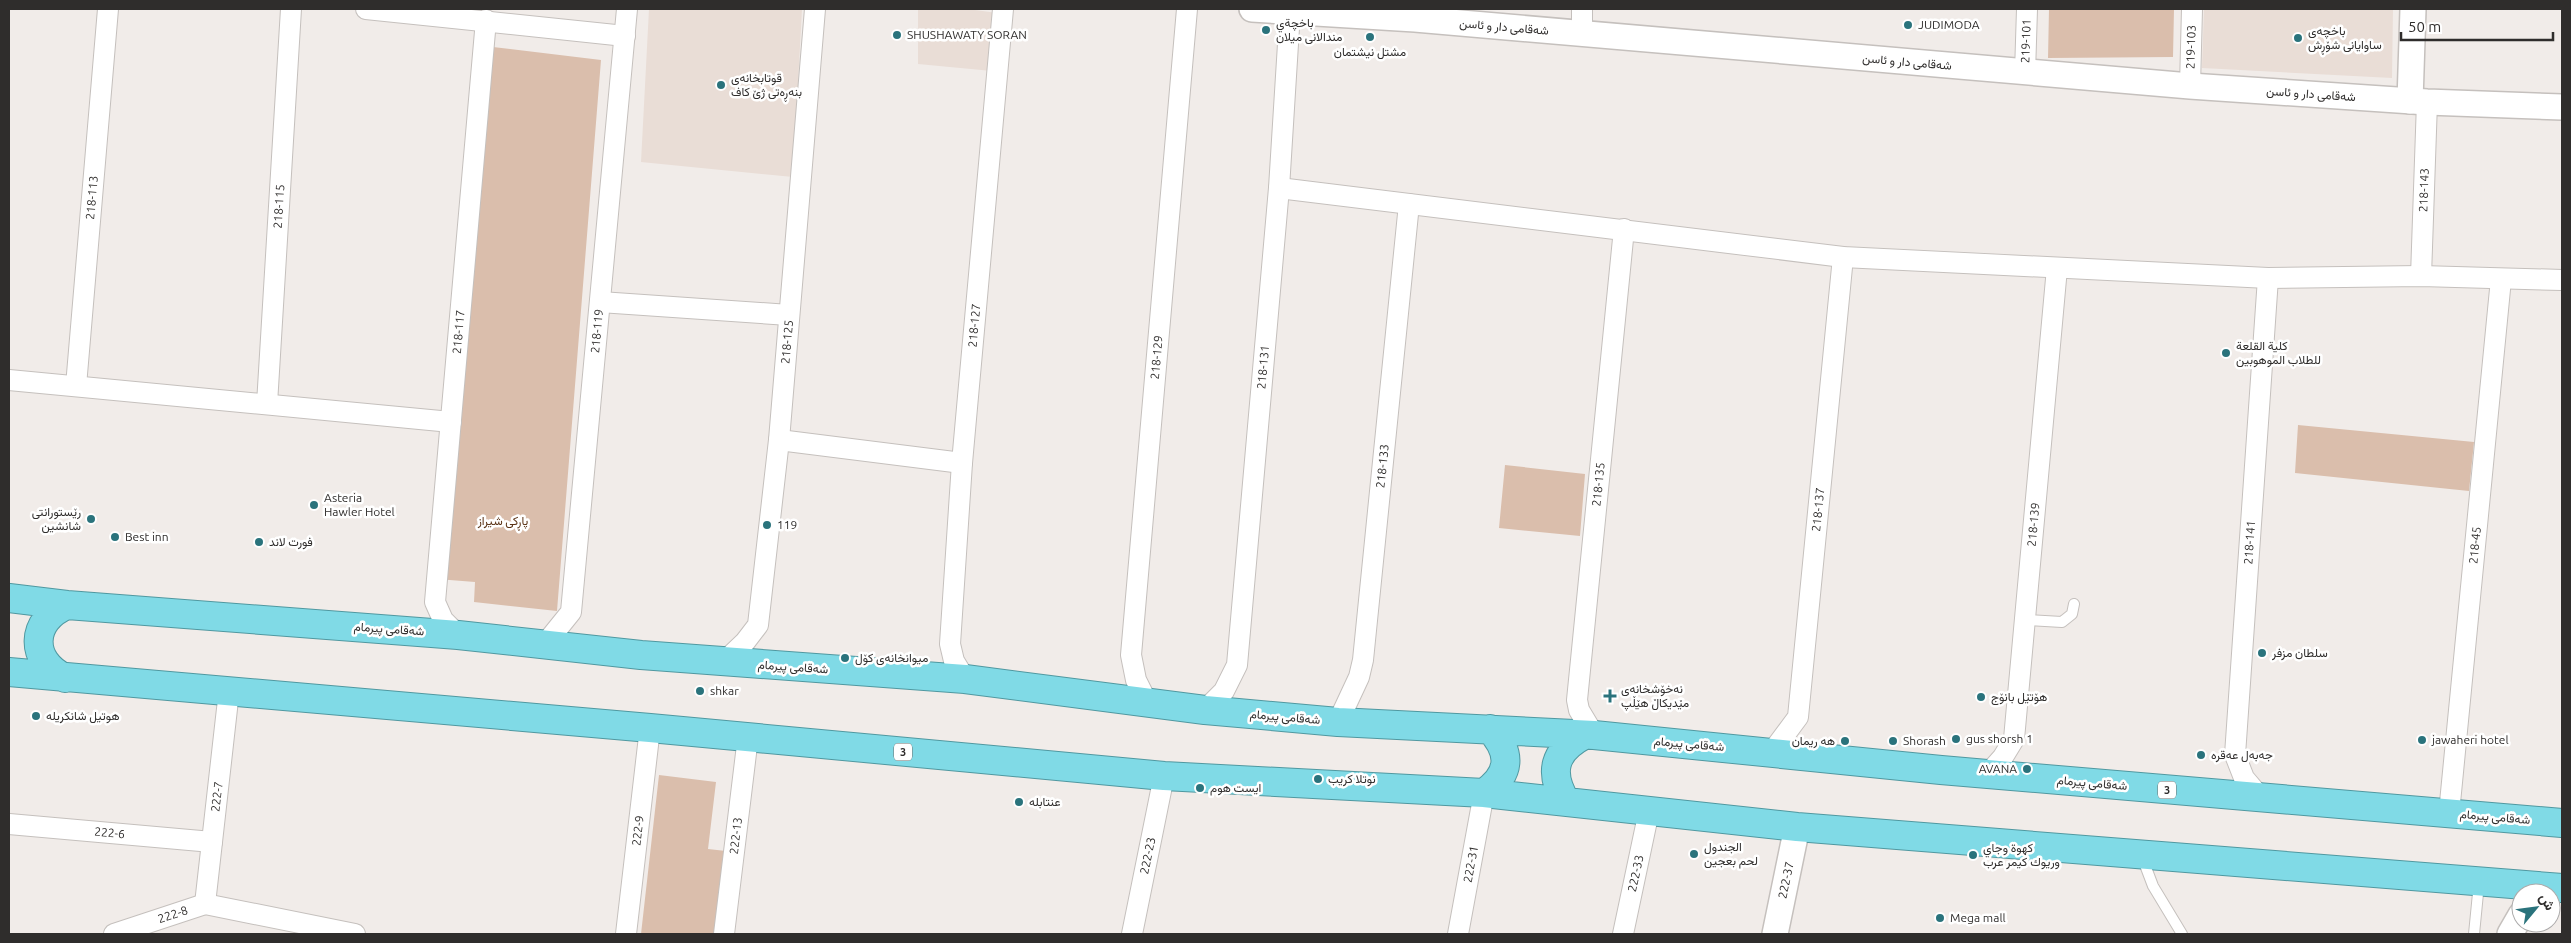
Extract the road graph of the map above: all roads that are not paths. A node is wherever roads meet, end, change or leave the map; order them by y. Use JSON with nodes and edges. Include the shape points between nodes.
{"nodes":[{"id":1,"x":108,"y":9,"type":"edge"},
{"id":2,"x":291,"y":9,"type":"edge"},
{"id":3,"x":366,"y":9,"type":"edge"},
{"id":4,"x":627,"y":9,"type":"edge"},
{"id":5,"x":815,"y":9,"type":"edge"},
{"id":6,"x":1003,"y":9,"type":"edge"},
{"id":7,"x":1187,"y":9,"type":"edge"},
{"id":8,"x":1252,"y":9,"type":"edge"},
{"id":9,"x":1582,"y":9,"type":"edge"},
{"id":10,"x":2027,"y":9,"type":"edge"},
{"id":11,"x":2192,"y":9,"type":"edge"},
{"id":12,"x":2412,"y":9,"type":"edge"},
{"id":13,"x":1289,"y":10,"type":"edge"},
{"id":14,"x":1415,"y":14,"type":"edge"},
{"id":15,"x":486,"y":20,"type":"junction"},
{"id":16,"x":1582,"y":34,"type":"junction"},
{"id":17,"x":625,"y":36,"type":"junction"},
{"id":18,"x":2025,"y":73,"type":"junction"},
{"id":19,"x":2190,"y":86,"type":"junction"},
{"id":20,"x":2419,"y":102,"type":"junction"},
{"id":21,"x":2562,"y":107,"type":"edge"},
{"id":22,"x":1279,"y":188,"type":"junction"},
{"id":23,"x":1410,"y":204,"type":"junction"},
{"id":24,"x":1624,"y":229,"type":"junction"},
{"id":25,"x":1844,"y":257,"type":"junction"},
{"id":26,"x":2057,"y":268,"type":"junction"},
{"id":27,"x":2420,"y":276,"type":"junction"},
{"id":28,"x":2268,"y":278,"type":"junction"},
{"id":29,"x":2501,"y":279,"type":"junction"},
{"id":30,"x":2562,"y":280,"type":"edge"},
{"id":31,"x":600,"y":302,"type":"junction"},
{"id":32,"x":789,"y":315,"type":"junction"},
{"id":33,"x":9,"y":380,"type":"edge"},
{"id":34,"x":76,"y":386,"type":"junction"},
{"id":35,"x":267,"y":404,"type":"junction"},
{"id":36,"x":451,"y":422,"type":"junction"},
{"id":37,"x":779,"y":440,"type":"junction"},
{"id":38,"x":962,"y":463,"type":"junction"},
{"id":39,"x":9,"y":598,"type":"edge"},
{"id":40,"x":2074,"y":604,"type":"dead end"},
{"id":41,"x":67,"y":605,"type":"junction"},
{"id":42,"x":2026,"y":620,"type":"junction"},
{"id":43,"x":458,"y":635,"type":"junction"},
{"id":44,"x":546,"y":643,"type":"junction"},
{"id":45,"x":724,"y":662,"type":"junction"},
{"id":46,"x":9,"y":672,"type":"edge"},
{"id":47,"x":65,"y":678,"type":"junction"},
{"id":48,"x":964,"y":679,"type":"junction"},
{"id":49,"x":229,"y":691,"type":"junction"},
{"id":50,"x":1148,"y":704,"type":"junction"},
{"id":51,"x":1204,"y":710,"type":"junction"},
{"id":52,"x":1338,"y":722,"type":"junction"},
{"id":53,"x":650,"y":728,"type":"junction"},
{"id":54,"x":1490,"y":730,"type":"junction"},
{"id":55,"x":1589,"y":735,"type":"junction"},
{"id":56,"x":748,"y":737,"type":"junction"},
{"id":57,"x":1772,"y":752,"type":"junction"},
{"id":58,"x":1988,"y":774,"type":"junction"},
{"id":59,"x":1164,"y":776,"type":"junction"},
{"id":60,"x":1484,"y":793,"type":"junction"},
{"id":61,"x":2261,"y":798,"type":"junction"},
{"id":62,"x":1566,"y":802,"type":"junction"},
{"id":63,"x":1649,"y":811,"type":"junction"},
{"id":64,"x":2449,"y":813,"type":"junction"},
{"id":65,"x":2562,"y":823,"type":"edge"},
{"id":66,"x":9,"y":824,"type":"edge"},
{"id":67,"x":1797,"y":827,"type":"junction"},
{"id":68,"x":212,"y":842,"type":"junction"},
{"id":69,"x":2141,"y":854,"type":"junction"},
{"id":70,"x":2479,"y":880,"type":"junction"},
{"id":71,"x":2511,"y":885,"type":"edge"},
{"id":72,"x":205,"y":904,"type":"junction"},
{"id":73,"x":2178,"y":933,"type":"edge"},
{"id":74,"x":114,"y":934,"type":"edge"},
{"id":75,"x":345,"y":934,"type":"edge"},
{"id":76,"x":626,"y":934,"type":"edge"},
{"id":77,"x":724,"y":934,"type":"edge"},
{"id":78,"x":1132,"y":934,"type":"edge"},
{"id":79,"x":1458,"y":934,"type":"edge"},
{"id":80,"x":1623,"y":934,"type":"edge"},
{"id":81,"x":1775,"y":934,"type":"edge"},
{"id":82,"x":2474,"y":934,"type":"edge"}],
"edges":[{"from":1,"to":34,"type":"street","name":"218-113"},
{"from":2,"to":35,"type":"street","name":"218-115"},
{"from":3,"to":15,"type":"street"},
{"from":4,"to":17,"type":"street","name":"218-119"},
{"from":5,"to":32,"type":"street","name":"218-125"},
{"from":6,"to":38,"type":"street","name":"218-127"},
{"from":7,"to":50,"type":"street","name":"218-129","via":[[1131,655],[1136,680]]},
{"from":8,"to":13,"type":"street","name":"شەقامی دار و ئاسن"},
{"from":9,"to":16,"type":"street"},
{"from":10,"to":18,"type":"street","name":"219-101"},
{"from":11,"to":19,"type":"street","name":"219-103"},
{"from":12,"to":20,"type":"street"},
{"from":13,"to":14,"type":"street","name":"شەقامی دار و ئاسن"},
{"from":13,"to":22,"type":"street","name":"218-131"},
{"from":14,"to":16,"type":"street","name":"شەقامی دار و ئاسن"},
{"from":15,"to":17,"type":"street"},
{"from":15,"to":36,"type":"street","name":"218-117"},
{"from":16,"to":18,"type":"street","name":"شەقامی دار و ئاسن"},
{"from":17,"to":31,"type":"street","name":"218-119"},
{"from":18,"to":19,"type":"street","name":"شەقامی دار و ئاسن"},
{"from":19,"to":20,"type":"street","name":"شەقامی دار و ئاسن"},
{"from":20,"to":21,"type":"street","name":"شەقامی دار و ئاسن"},
{"from":20,"to":27,"type":"street","name":"218-143"},
{"from":22,"to":23,"type":"street"},
{"from":22,"to":51,"type":"street","name":"218-131","via":[[1237,665],[1224,691]]},
{"from":23,"to":24,"type":"street"},
{"from":23,"to":52,"type":"street","name":"218-133","via":[[1363,660]]},
{"from":24,"to":25,"type":"street"},
{"from":24,"to":55,"type":"street","name":"218-135","via":[[1577,700]]},
{"from":25,"to":26,"type":"street"},
{"from":25,"to":57,"type":"street","name":"218-137","via":[[1798,717]]},
{"from":26,"to":28,"type":"street"},
{"from":26,"to":42,"type":"street","name":"218-139"},
{"from":27,"to":28,"type":"street"},
{"from":27,"to":29,"type":"street"},
{"from":28,"to":61,"type":"street","name":"218-141","via":[[2235,755],[2244,778]]},
{"from":29,"to":30,"type":"street"},
{"from":29,"to":64,"type":"street","name":"218-45"},
{"from":31,"to":32,"type":"street"},
{"from":31,"to":44,"type":"street","name":"218-119","via":[[571,612]]},
{"from":32,"to":37,"type":"street","name":"218-125"},
{"from":33,"to":34,"type":"street"},
{"from":34,"to":35,"type":"street"},
{"from":35,"to":36,"type":"street"},
{"from":36,"to":43,"type":"street","name":"218-117","via":[[436,602],[443,620]]},
{"from":37,"to":38,"type":"street"},
{"from":37,"to":45,"type":"street","name":"218-125","via":[[758,625]]},
{"from":38,"to":48,"type":"street","name":"218-127","via":[[950,644]]},
{"from":39,"to":41,"type":"highway","name":"شەقامی پیرمام","number":"3"},
{"from":40,"to":42,"type":"lane","via":[[2072,614],[2062,622]]},
{"from":41,"to":43,"type":"highway","name":"شەقامی پیرمام","number":"3"},
{"from":41,"to":47,"type":"highway","via":[[44,622],[39,640],[43,660],[52,671]]},
{"from":42,"to":58,"type":"street","name":"218-139","via":[[2014,739]]},
{"from":43,"to":44,"type":"highway","name":"شەقامی پیرمام","number":"3"},
{"from":44,"to":45,"type":"highway","name":"شەقامی پیرمام","number":"3"},
{"from":45,"to":48,"type":"highway","name":"شەقامی پیرمام","number":"3"},
{"from":46,"to":47,"type":"highway","number":"3"},
{"from":47,"to":49,"type":"highway","number":"3"},
{"from":48,"to":50,"type":"highway","name":"شەقامی پیرمام","number":"3"},
{"from":49,"to":53,"type":"highway","number":"3"},
{"from":49,"to":68,"type":"street","name":"222-7"},
{"from":50,"to":51,"type":"highway","name":"شەقامی پیرمام","number":"3"},
{"from":51,"to":52,"type":"highway","name":"شەقامی پیرمام","number":"3"},
{"from":52,"to":54,"type":"highway","name":"شەقامی پیرمام","number":"3"},
{"from":53,"to":56,"type":"highway","number":"3"},
{"from":53,"to":76,"type":"street","name":"222-9"},
{"from":54,"to":55,"type":"highway","name":"شەقامی پیرمام","number":"3"},
{"from":54,"to":60,"type":"highway","via":[[1500,741],[1506,756],[1504,771],[1496,785]]},
{"from":55,"to":57,"type":"highway","name":"شەقامی پیرمام","number":"3"},
{"from":55,"to":62,"type":"highway","via":[[1569,743],[1559,756],[1555,771],[1558,788]]},
{"from":56,"to":59,"type":"highway","number":"3"},
{"from":56,"to":77,"type":"street","name":"222-13"},
{"from":57,"to":58,"type":"highway","name":"شەقامی پیرمام","number":"3"},
{"from":58,"to":61,"type":"highway","name":"شەقامی پیرمام","number":"3"},
{"from":59,"to":60,"type":"highway","number":"3"},
{"from":59,"to":78,"type":"street","name":"222-23"},
{"from":60,"to":62,"type":"highway","number":"3"},
{"from":60,"to":79,"type":"street","name":"222-31"},
{"from":61,"to":64,"type":"highway","name":"شەقامی پیرمام","number":"3"},
{"from":62,"to":63,"type":"highway","number":"3"},
{"from":63,"to":67,"type":"highway","number":"3"},
{"from":63,"to":80,"type":"street","name":"222-33"},
{"from":64,"to":65,"type":"highway","name":"شەقامی پیرمام","number":"3"},
{"from":66,"to":68,"type":"street","name":"222-6"},
{"from":67,"to":69,"type":"highway","number":"3"},
{"from":67,"to":81,"type":"street","name":"222-37"},
{"from":68,"to":72,"type":"street","name":"222-7"},
{"from":69,"to":70,"type":"highway","number":"3"},
{"from":69,"to":73,"type":"lane","via":[[2153,886]]},
{"from":70,"to":71,"type":"highway","number":"3"},
{"from":70,"to":82,"type":"lane"},
{"from":72,"to":74,"type":"street","name":"222-8"},
{"from":72,"to":75,"type":"street"}]}
